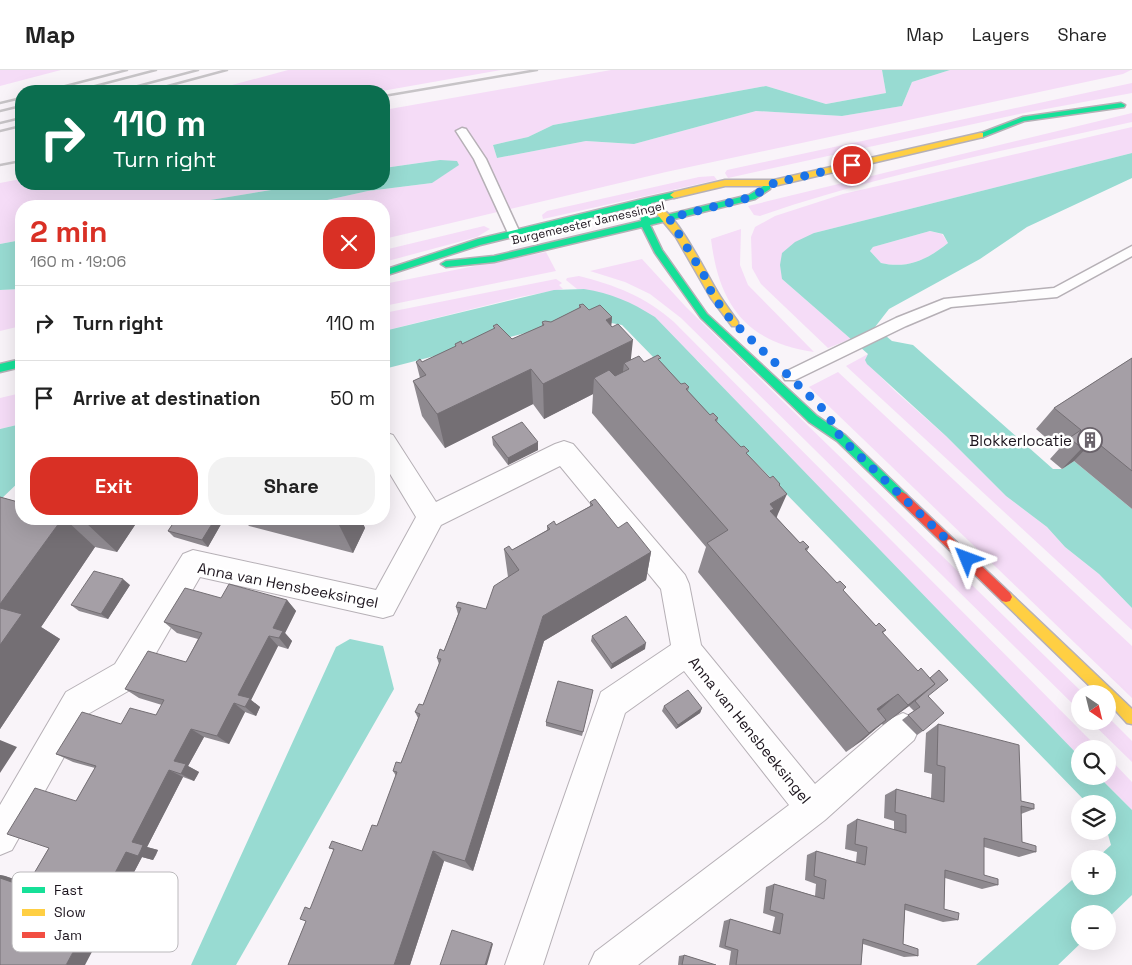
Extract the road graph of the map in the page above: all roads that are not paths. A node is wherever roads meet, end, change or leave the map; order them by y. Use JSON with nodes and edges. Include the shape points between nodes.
{"nodes":[{"id":1,"x":1127,"y":103,"type":"edge"},
{"id":2,"x":1039,"y":129,"type":"dead end"},
{"id":3,"x":462,"y":130,"type":"dead end"},
{"id":4,"x":988,"y":133,"type":"junction"},
{"id":5,"x":1021,"y":133,"type":"dead end"},
{"id":6,"x":774,"y":183,"type":"junction"},
{"id":7,"x":647,"y":201,"type":"junction"},
{"id":8,"x":669,"y":218,"type":"junction"},
{"id":9,"x":645,"y":223,"type":"junction"},
{"id":10,"x":514,"y":233,"type":"junction"},
{"id":11,"x":1132,"y":250,"type":"edge"},
{"id":12,"x":402,"y":269,"type":"junction"},
{"id":13,"x":390,"y":272,"type":"edge"},
{"id":14,"x":744,"y":332,"type":"dead end"},
{"id":15,"x":15,"y":364,"type":"edge"},
{"id":16,"x":0,"y":368,"type":"edge"},
{"id":17,"x":787,"y":373,"type":"joint"},
{"id":18,"x":802,"y":388,"type":"dead end"},
{"id":19,"x":826,"y":412,"type":"dead end"},
{"id":20,"x":841,"y":438,"type":"junction"},
{"id":21,"x":390,"y":452,"type":"edge"},
{"id":22,"x":431,"y":517,"type":"junction"},
{"id":23,"x":687,"y":651,"type":"junction"},
{"id":24,"x":1098,"y":685,"type":"edge"},
{"id":25,"x":1116,"y":703,"type":"edge"},
{"id":26,"x":1132,"y":718,"type":"edge"},
{"id":27,"x":903,"y":729,"type":"edge"},
{"id":28,"x":814,"y":808,"type":"junction"},
{"id":29,"x":0,"y":838,"type":"edge"},
{"id":30,"x":524,"y":965,"type":"edge"},
{"id":31,"x":608,"y":965,"type":"edge"}],
"edges":[{"from":1,"to":2,"type":"main road","name":"Burgemeester Jamessingel","via":[[1085,119]]},
{"from":1,"to":4,"type":"main road","name":"Burgemeester Jamessingel","via":[[1023,119]]},
{"from":3,"to":10,"type":"lane","via":[[480,159]]},
{"from":4,"to":5,"type":"main road","name":"Burgemeester Jamessingel"},
{"from":4,"to":6,"type":"main road","name":"Burgemeester Jamessingel"},
{"from":6,"to":7,"type":"main road","name":"Burgemeester Jamessingel","via":[[725,183]]},
{"from":6,"to":8,"type":"main road","name":"Burgemeester Jamessingel","via":[[752,197]]},
{"from":7,"to":8,"type":"main road"},
{"from":7,"to":9,"type":"main road"},
{"from":7,"to":10,"type":"main road","name":"Burgemeester Jamessingel"},
{"from":8,"to":9,"type":"main road","name":"Burgemeester Jamessingel"},
{"from":8,"to":14,"type":"main road","via":[[713,296]]},
{"from":9,"to":12,"type":"main road","name":"Burgemeester Jamessingel","via":[[494,260]]},
{"from":9,"to":20,"type":"main road","via":[[658,251],[704,316],[813,419]]},
{"from":10,"to":12,"type":"main road","name":"Burgemeester Jamessingel"},
{"from":11,"to":17,"type":"lane","via":[[1057,292],[949,302]]},
{"from":12,"to":13,"type":"main road","name":"Burgemeester Jamessingel"},
{"from":15,"to":16,"type":"main road"},
{"from":17,"to":18,"type":"main road"},
{"from":19,"to":20,"type":"main road"},
{"from":20,"to":24,"type":"main road"},
{"from":21,"to":22,"type":"street"},
{"from":22,"to":23,"type":"street","name":"Anna van Hensbeeksingel","via":[[564,452],[675,584]]},
{"from":22,"to":29,"type":"street","name":"Anna van Hensbeeksingel","via":[[383,605],[193,563],[126,675],[77,704]]},
{"from":23,"to":28,"type":"street","name":"Anna van Hensbeeksingel"},
{"from":23,"to":30,"type":"street","name":"Anna van Hensbeeksingel","via":[[612,703]]},
{"from":25,"to":26,"type":"main road"},
{"from":27,"to":28,"type":"street","name":"Anna van Hensbeeksingel"},
{"from":28,"to":31,"type":"street","name":"Anna van Hensbeeksingel"}]}
